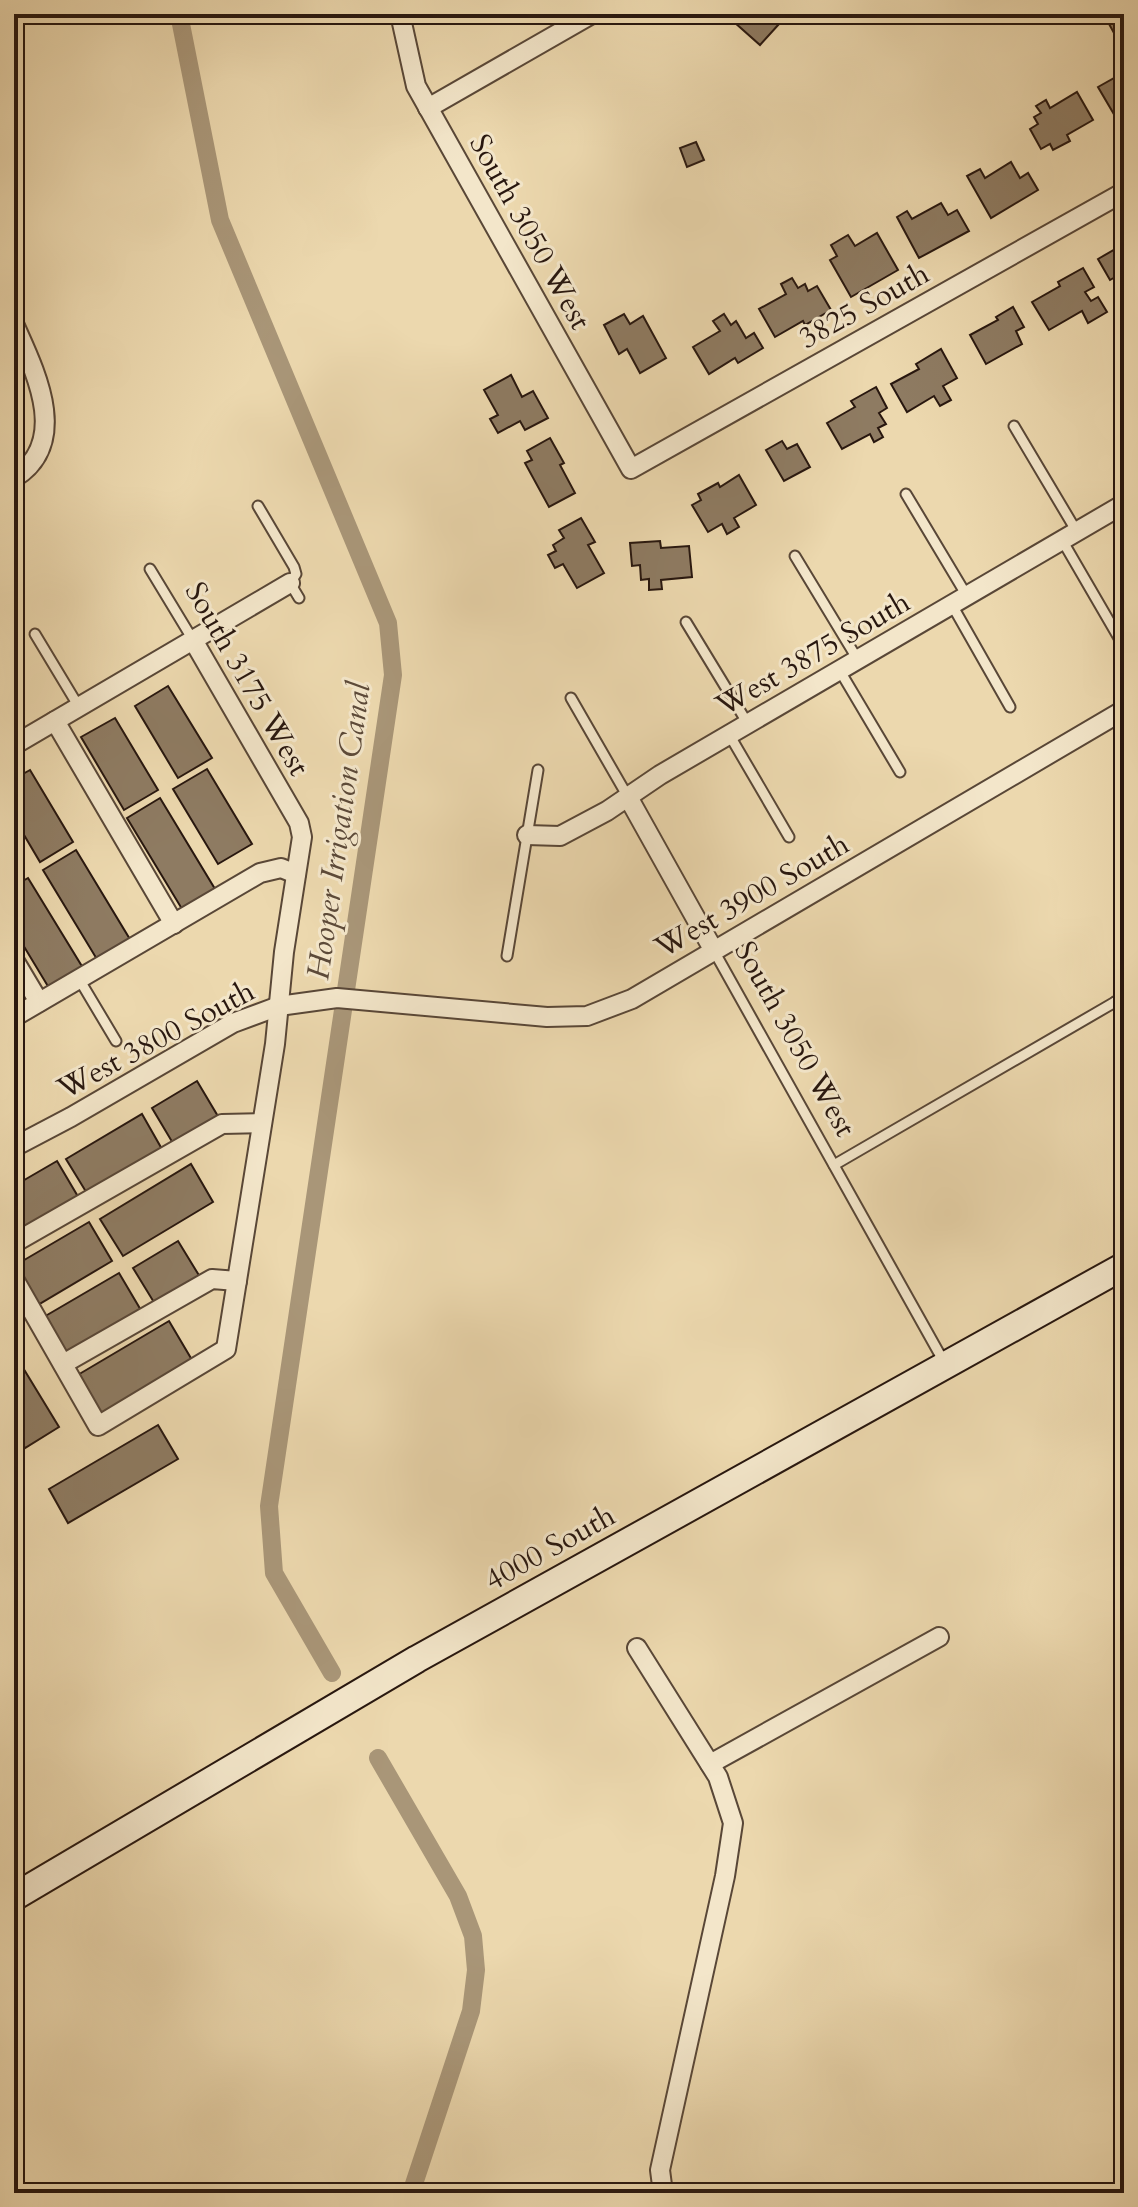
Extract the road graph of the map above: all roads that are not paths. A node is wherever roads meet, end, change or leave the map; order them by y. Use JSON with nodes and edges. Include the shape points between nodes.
{"nodes":[{"id":1,"x":400,"y":14,"type":"edge"},
{"id":2,"x":592,"y":14,"type":"edge"},
{"id":3,"x":428,"y":108,"type":"junction"},
{"id":4,"x":1124,"y":192,"type":"edge"},
{"id":5,"x":14,"y":324,"type":"edge"},
{"id":6,"x":1014,"y":426,"type":"dead end"},
{"id":7,"x":631,"y":469,"type":"joint"},
{"id":8,"x":14,"y":478,"type":"edge"},
{"id":9,"x":906,"y":494,"type":"dead end"},
{"id":10,"x":1124,"y":504,"type":"edge"},
{"id":11,"x":258,"y":506,"type":"dead end"},
{"id":12,"x":1069,"y":536,"type":"junction"},
{"id":13,"x":795,"y":556,"type":"dead end"},
{"id":14,"x":150,"y":569,"type":"dead end"},
{"id":15,"x":294,"y":590,"type":"joint"},
{"id":16,"x":959,"y":601,"type":"junction"},
{"id":17,"x":686,"y":622,"type":"dead end"},
{"id":18,"x":35,"y":634,"type":"dead end"},
{"id":19,"x":193,"y":640,"type":"junction"},
{"id":20,"x":1123,"y":645,"type":"edge"},
{"id":21,"x":858,"y":660,"type":"junction"},
{"id":22,"x":840,"y":671,"type":"junction"},
{"id":23,"x":571,"y":698,"type":"dead end"},
{"id":24,"x":79,"y":707,"type":"junction"},
{"id":25,"x":1010,"y":707,"type":"dead end"},
{"id":26,"x":1124,"y":710,"type":"edge"},
{"id":27,"x":55,"y":721,"type":"junction"},
{"id":28,"x":748,"y":724,"type":"junction"},
{"id":29,"x":730,"y":736,"type":"junction"},
{"id":30,"x":14,"y":745,"type":"edge"},
{"id":31,"x":538,"y":770,"type":"dead end"},
{"id":32,"x":900,"y":772,"type":"dead end"},
{"id":33,"x":628,"y":797,"type":"junction"},
{"id":34,"x":527,"y":835,"type":"junction"},
{"id":35,"x":789,"y":837,"type":"dead end"},
{"id":36,"x":296,"y":874,"type":"junction"},
{"id":37,"x":174,"y":924,"type":"junction"},
{"id":38,"x":714,"y":951,"type":"junction"},
{"id":39,"x":507,"y":956,"type":"dead end"},
{"id":40,"x":14,"y":960,"type":"edge"},
{"id":41,"x":79,"y":979,"type":"junction"},
{"id":42,"x":1120,"y":999,"type":"edge"},
{"id":43,"x":377,"y":1000,"type":"joint"},
{"id":44,"x":39,"y":1002,"type":"junction"},
{"id":45,"x":288,"y":1005,"type":"junction"},
{"id":46,"x":14,"y":1017,"type":"edge"},
{"id":47,"x":1124,"y":1017,"type":"edge"},
{"id":48,"x":116,"y":1041,"type":"dead end"},
{"id":49,"x":262,"y":1123,"type":"junction"},
{"id":50,"x":14,"y":1147,"type":"edge"},
{"id":51,"x":834,"y":1165,"type":"junction"},
{"id":52,"x":14,"y":1243,"type":"edge"},
{"id":53,"x":1124,"y":1266,"type":"edge"},
{"id":54,"x":14,"y":1279,"type":"edge"},
{"id":55,"x":237,"y":1281,"type":"junction"},
{"id":56,"x":63,"y":1364,"type":"junction"},
{"id":57,"x":946,"y":1365,"type":"junction"},
{"id":58,"x":939,"y":1637,"type":"dead end"},
{"id":59,"x":637,"y":1648,"type":"dead end"},
{"id":60,"x":710,"y":1764,"type":"junction"},
{"id":61,"x":14,"y":1897,"type":"edge"},
{"id":62,"x":663,"y":2193,"type":"edge"}],
"edges":[{"from":1,"to":3,"type":"street","name":"South 3050 West","via":[[416,86]]},
{"from":2,"to":3,"type":"street"},
{"from":3,"to":7,"type":"street","name":"South 3050 West"},
{"from":4,"to":7,"type":"street","name":"3825 South"},
{"from":5,"to":8,"type":"street","via":[[45,404],[37,453]]},
{"from":6,"to":12,"type":"lane"},
{"from":9,"to":16,"type":"lane"},
{"from":10,"to":12,"type":"street","name":"West 3875 South"},
{"from":11,"to":15,"type":"lane","via":[[294,567]]},
{"from":12,"to":16,"type":"street","name":"West 3875 South"},
{"from":12,"to":20,"type":"lane"},
{"from":13,"to":21,"type":"lane"},
{"from":14,"to":19,"type":"lane","name":"South 3175 West"},
{"from":15,"to":19,"type":"street"},
{"from":16,"to":21,"type":"street","name":"West 3875 South"},
{"from":16,"to":25,"type":"lane"},
{"from":17,"to":28,"type":"lane"},
{"from":18,"to":24,"type":"lane"},
{"from":19,"to":24,"type":"street"},
{"from":19,"to":36,"type":"street","name":"South 3175 West","via":[[299,823]]},
{"from":21,"to":22,"type":"street","name":"West 3875 South"},
{"from":22,"to":28,"type":"street","name":"West 3875 South"},
{"from":22,"to":32,"type":"lane"},
{"from":23,"to":33,"type":"lane","name":"South 3050 West"},
{"from":24,"to":27,"type":"street"},
{"from":26,"to":38,"type":"street","name":"West 3900 South"},
{"from":27,"to":30,"type":"street"},
{"from":27,"to":37,"type":"street"},
{"from":28,"to":29,"type":"street","name":"West 3875 South"},
{"from":29,"to":33,"type":"street","name":"West 3875 South"},
{"from":29,"to":35,"type":"lane"},
{"from":31,"to":34,"type":"lane"},
{"from":33,"to":34,"type":"street","name":"West 3875 South","via":[[560,836]]},
{"from":33,"to":38,"type":"street","name":"South 3050 West"},
{"from":34,"to":39,"type":"lane"},
{"from":36,"to":37,"type":"street","via":[[281,868],[260,873]]},
{"from":36,"to":45,"type":"street","name":"South 3175 West"},
{"from":37,"to":41,"type":"street"},
{"from":38,"to":43,"type":"street","name":"West 3900 South","via":[[632,999],[587,1016],[547,1017]]},
{"from":38,"to":51,"type":"lane","name":"South 3050 West"},
{"from":40,"to":44,"type":"street"},
{"from":41,"to":44,"type":"street"},
{"from":41,"to":48,"type":"lane"},
{"from":42,"to":47,"type":"lane"},
{"from":42,"to":51,"type":"lane"},
{"from":43,"to":45,"type":"street","name":"West 3800 South","via":[[337,998]]},
{"from":44,"to":46,"type":"street"},
{"from":45,"to":49,"type":"street","name":"South 3175 West"},
{"from":45,"to":50,"type":"street","name":"West 3800 South","via":[[233,1023]]},
{"from":49,"to":52,"type":"street","via":[[222,1124]]},
{"from":49,"to":55,"type":"street","name":"South 3175 West"},
{"from":51,"to":57,"type":"lane","name":"South 3050 West"},
{"from":53,"to":57,"type":"main road","name":"4000 South"},
{"from":54,"to":56,"type":"street"},
{"from":55,"to":56,"type":"street","via":[[212,1279]]},
{"from":55,"to":56,"type":"street","name":"South 3175 West","via":[[226,1349],[98,1426]]},
{"from":57,"to":61,"type":"main road","name":"4000 South","via":[[417,1659]]},
{"from":58,"to":60,"type":"street"},
{"from":59,"to":60,"type":"street"},
{"from":60,"to":62,"type":"street","via":[[733,1823],[660,2170]]}]}
